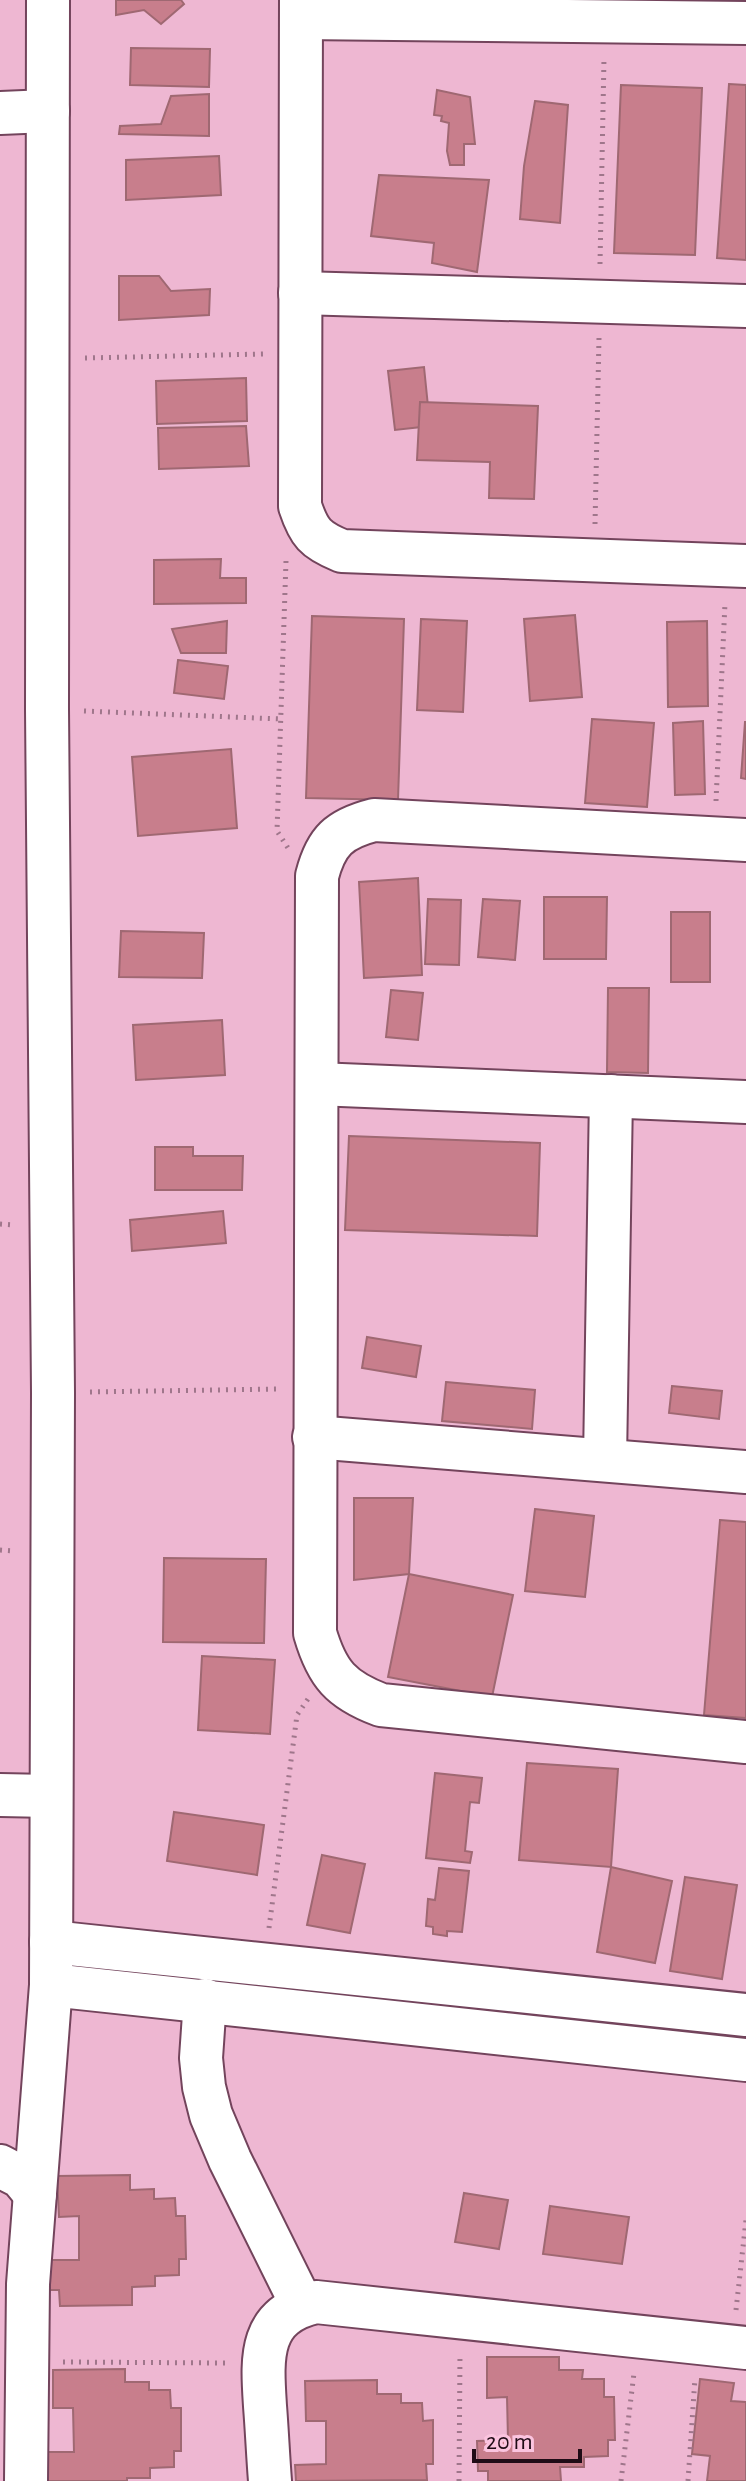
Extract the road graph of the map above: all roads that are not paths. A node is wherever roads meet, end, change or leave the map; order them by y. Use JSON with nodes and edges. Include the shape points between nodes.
{"nodes":[{"id":1,"x":48,"y":0,"type":"edge"},
{"id":2,"x":301,"y":9,"type":"edge"},
{"id":3,"x":578,"y":10,"type":"edge"},
{"id":4,"x":746,"y":23,"type":"edge"},
{"id":5,"x":48,"y":111,"type":"junction"},
{"id":6,"x":0,"y":113,"type":"edge"},
{"id":7,"x":300,"y":293,"type":"junction"},
{"id":8,"x":746,"y":306,"type":"edge"},
{"id":9,"x":736,"y":566,"type":"edge"},
{"id":10,"x":730,"y":839,"type":"edge"},
{"id":11,"x":317,"y":1084,"type":"junction"},
{"id":12,"x":611,"y":1096,"type":"junction"},
{"id":13,"x":746,"y":1102,"type":"edge"},
{"id":14,"x":314,"y":1437,"type":"junction"},
{"id":15,"x":605,"y":1460,"type":"junction"},
{"id":16,"x":746,"y":1472,"type":"edge"},
{"id":17,"x":746,"y":1742,"type":"edge"},
{"id":18,"x":0,"y":1795,"type":"edge"},
{"id":19,"x":50,"y":1796,"type":"junction"},
{"id":20,"x":51,"y":1942,"type":"junction"},
{"id":21,"x":51,"y":1985,"type":"junction"},
{"id":22,"x":205,"y":2000,"type":"junction"},
{"id":23,"x":746,"y":2015,"type":"edge"},
{"id":24,"x":746,"y":2060,"type":"edge"},
{"id":25,"x":0,"y":2166,"type":"edge"},
{"id":26,"x":35,"y":2194,"type":"junction"},
{"id":27,"x":302,"y":2305,"type":"junction"},
{"id":28,"x":725,"y":2346,"type":"edge"},
{"id":29,"x":26,"y":2481,"type":"edge"},
{"id":30,"x":270,"y":2481,"type":"edge"}],
"edges":[{"from":1,"to":5,"type":"street"},
{"from":2,"to":3,"type":"street"},
{"from":2,"to":7,"type":"street"},
{"from":3,"to":4,"type":"street"},
{"from":5,"to":6,"type":"street"},
{"from":5,"to":19,"type":"street"},
{"from":7,"to":8,"type":"street"},
{"from":7,"to":9,"type":"street","via":[[300,506],[307,527],[322,543],[342,551]]},
{"from":10,"to":11,"type":"street","via":[[374,820],[353,825],[335,837],[317,876]]},
{"from":11,"to":12,"type":"street"},
{"from":11,"to":14,"type":"street"},
{"from":12,"to":13,"type":"street"},
{"from":12,"to":15,"type":"street"},
{"from":14,"to":15,"type":"street"},
{"from":14,"to":17,"type":"street","via":[[315,1633],[336,1680],[356,1696],[381,1705]]},
{"from":15,"to":16,"type":"street"},
{"from":18,"to":19,"type":"street"},
{"from":19,"to":20,"type":"street"},
{"from":20,"to":21,"type":"street"},
{"from":20,"to":23,"type":"street"},
{"from":21,"to":22,"type":"street"},
{"from":21,"to":26,"type":"street"},
{"from":22,"to":24,"type":"street"},
{"from":22,"to":27,"type":"street","via":[[201,2058],[211,2115]]},
{"from":25,"to":26,"type":"street","via":[[21,2177]]},
{"from":26,"to":29,"type":"street","via":[[28,2284]]},
{"from":27,"to":28,"type":"street","via":[[316,2302]]},
{"from":27,"to":30,"type":"street","via":[[271,2331],[265,2344]]}]}
